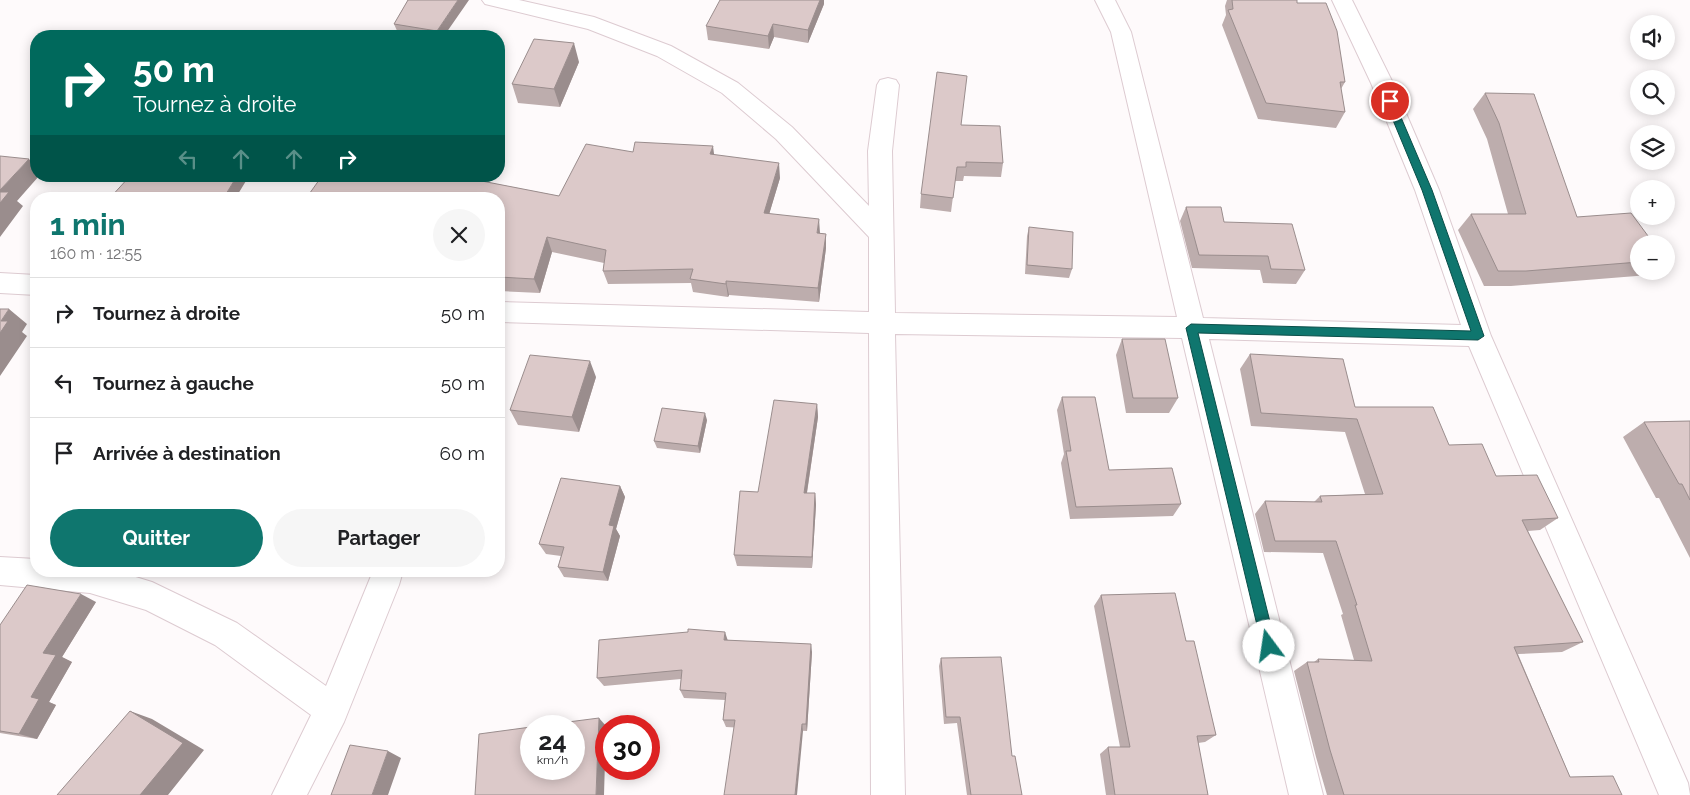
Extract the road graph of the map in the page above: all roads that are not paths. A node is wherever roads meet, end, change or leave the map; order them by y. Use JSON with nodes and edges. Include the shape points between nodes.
{"nodes":[{"id":1,"x":492,"y":0,"type":"edge"},
{"id":2,"x":1104,"y":0,"type":"edge"},
{"id":3,"x":1342,"y":0,"type":"edge"},
{"id":4,"x":888,"y":86,"type":"dead end"},
{"id":5,"x":881,"y":234,"type":"junction"},
{"id":6,"x":0,"y":283,"type":"edge"},
{"id":7,"x":30,"y":285,"type":"edge"},
{"id":8,"x":505,"y":312,"type":"edge"},
{"id":9,"x":881,"y":323,"type":"junction"},
{"id":10,"x":1191,"y":328,"type":"junction"},
{"id":11,"x":1478,"y":336,"type":"junction"},
{"id":12,"x":0,"y":571,"type":"edge"},
{"id":13,"x":30,"y":573,"type":"edge"},
{"id":14,"x":77,"y":577,"type":"edge"},
{"id":15,"x":386,"y":577,"type":"edge"},
{"id":16,"x":332,"y":710,"type":"junction"},
{"id":17,"x":289,"y":795,"type":"edge"},
{"id":18,"x":888,"y":795,"type":"edge"},
{"id":19,"x":1306,"y":795,"type":"edge"},
{"id":20,"x":1676,"y":795,"type":"edge"}],
"edges":[{"from":1,"to":5,"type":"street","via":[[594,24],[664,51],[730,88],[784,133]]},
{"from":2,"to":10,"type":"street","via":[[1120,32]]},
{"from":3,"to":11,"type":"street","via":[[1382,83],[1427,190]]},
{"from":4,"to":5,"type":"street","via":[[880,151]]},
{"from":5,"to":9,"type":"street"},
{"from":6,"to":7,"type":"street"},
{"from":8,"to":9,"type":"street"},
{"from":9,"to":10,"type":"street"},
{"from":9,"to":18,"type":"street"},
{"from":10,"to":11,"type":"street"},
{"from":10,"to":19,"type":"street"},
{"from":11,"to":20,"type":"street"},
{"from":12,"to":13,"type":"street"},
{"from":14,"to":16,"type":"street","via":[[90,578],[152,598],[226,634]]},
{"from":15,"to":16,"type":"street"},
{"from":16,"to":17,"type":"street"}]}
